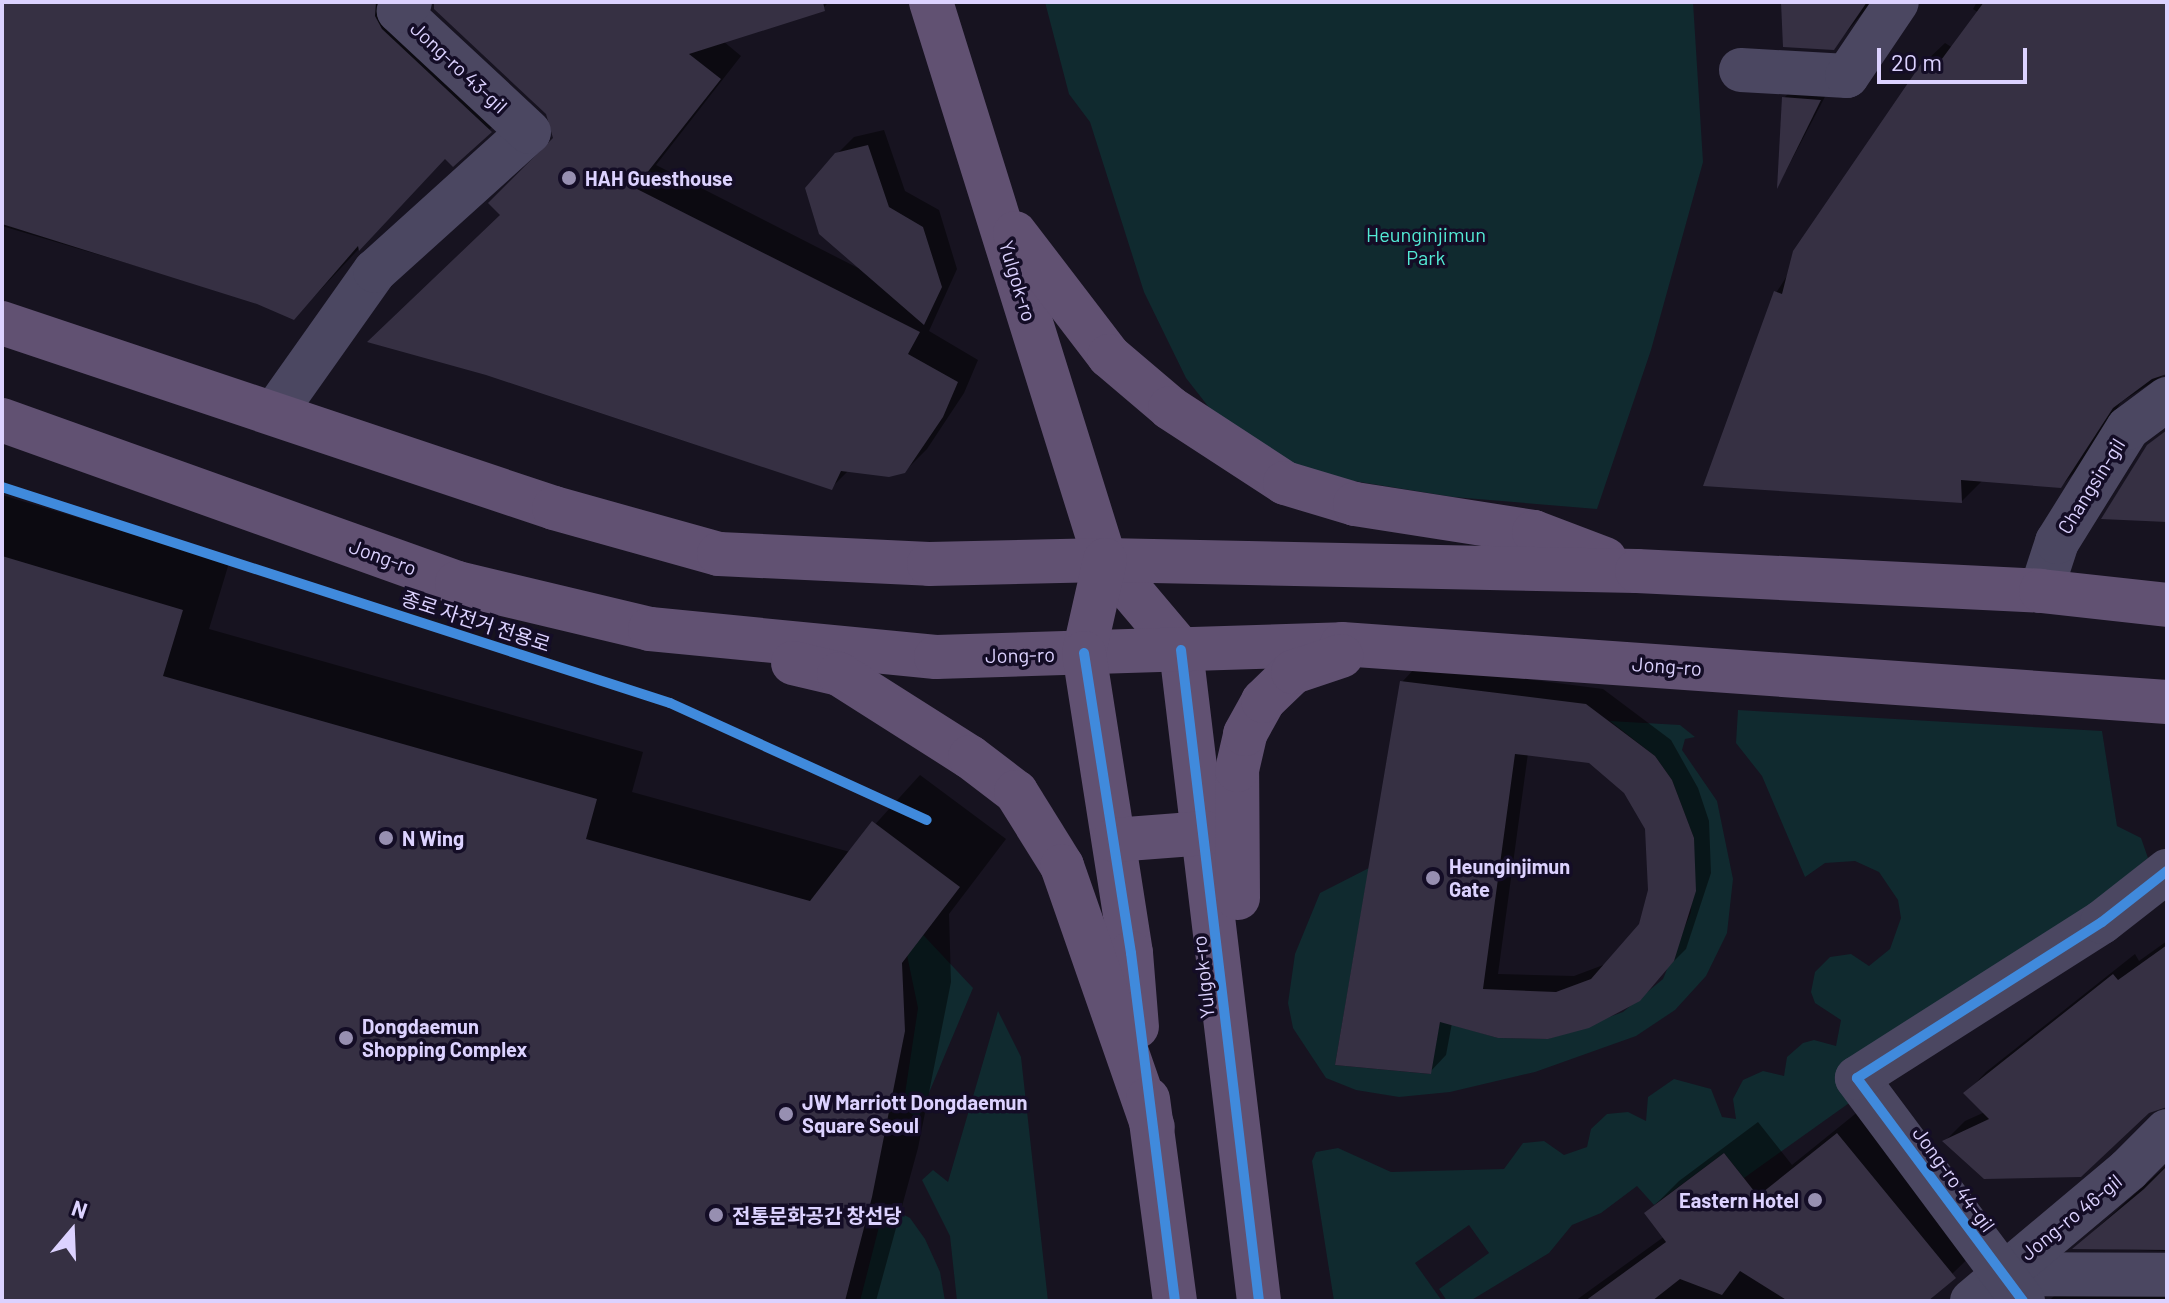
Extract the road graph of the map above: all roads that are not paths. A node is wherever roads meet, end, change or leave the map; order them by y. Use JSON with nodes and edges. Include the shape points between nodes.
{"nodes":[{"id":1,"x":410,"y":2,"type":"edge"},
{"id":2,"x":931,"y":2,"type":"edge"},
{"id":3,"x":1897,"y":2,"type":"edge"},
{"id":4,"x":1741,"y":70,"type":"dead end"},
{"id":5,"x":995,"y":207,"type":"junction"},
{"id":6,"x":2,"y":323,"type":"edge"},
{"id":7,"x":2167,"y":399,"type":"edge"},
{"id":8,"x":275,"y":412,"type":"junction"},
{"id":9,"x":2,"y":420,"type":"edge"},
{"id":10,"x":1105,"y":560,"type":"junction"},
{"id":11,"x":1637,"y":571,"type":"junction"},
{"id":12,"x":2041,"y":591,"type":"junction"},
{"id":13,"x":2167,"y":605,"type":"edge"},
{"id":14,"x":650,"y":629,"type":"junction"},
{"id":15,"x":1375,"y":646,"type":"junction"},
{"id":16,"x":1181,"y":650,"type":"junction"},
{"id":17,"x":1084,"y":653,"type":"junction"},
{"id":18,"x":2167,"y":702,"type":"edge"},
{"id":19,"x":1206,"y":833,"type":"junction"},
{"id":20,"x":1114,"y":840,"type":"junction"},
{"id":21,"x":2167,"y":871,"type":"edge"},
{"id":22,"x":1153,"y":1127,"type":"junction"},
{"id":23,"x":2167,"y":1131,"type":"edge"},
{"id":24,"x":1239,"y":1145,"type":"junction"},
{"id":25,"x":1165,"y":1217,"type":"junction"},
{"id":26,"x":2167,"y":1275,"type":"edge"},
{"id":27,"x":1998,"y":1292,"type":"edge"},
{"id":28,"x":1159,"y":1301,"type":"edge"},
{"id":29,"x":1175,"y":1301,"type":"edge"},
{"id":30,"x":1259,"y":1301,"type":"edge"}],
"edges":[{"from":1,"to":8,"type":"street","name":"Jong-ro 43-gil","via":[[399,11],[529,132],[375,271]]},
{"from":2,"to":5,"type":"main road","name":"Yulgok-ro"},
{"from":3,"to":4,"type":"street","via":[[1847,76]]},
{"from":5,"to":10,"type":"main road","name":"Yulgok-ro"},
{"from":5,"to":11,"type":"main road","via":[[1109,356],[1170,408],[1285,483],[1355,504],[1534,532]]},
{"from":6,"to":8,"type":"main road"},
{"from":7,"to":12,"type":"street","name":"Changsin-gil","via":[[2128,428],[2057,542]]},
{"from":8,"to":10,"type":"main road","via":[[554,508],[719,554],[929,564]]},
{"from":9,"to":14,"type":"main road","name":"Jong-ro","via":[[457,583]]},
{"from":10,"to":11,"type":"main road"},
{"from":10,"to":16,"type":"main road","name":"Yulgok-ro"},
{"from":10,"to":17,"type":"main road"},
{"from":11,"to":12,"type":"main road"},
{"from":12,"to":13,"type":"main road"},
{"from":14,"to":17,"type":"main road","name":"Jong-ro","via":[[936,657]]},
{"from":14,"to":22,"type":"main road","via":[[839,674],[1016,792],[1062,866]]},
{"from":15,"to":16,"type":"main road","name":"Jong-ro"},
{"from":15,"to":18,"type":"main road","name":"Jong-ro"},
{"from":15,"to":24,"type":"main road","via":[[1293,672],[1263,701],[1245,734],[1237,770]]},
{"from":16,"to":17,"type":"main road","name":"Jong-ro"},
{"from":16,"to":19,"type":"main road","name":"Yulgok-ro"},
{"from":17,"to":20,"type":"main road"},
{"from":19,"to":20,"type":"main road"},
{"from":19,"to":24,"type":"main road","name":"Yulgok-ro"},
{"from":20,"to":22,"type":"main road"},
{"from":21,"to":27,"type":"street","name":"Jong-ro 44-gil","via":[[2102,922],[1857,1078]]},
{"from":22,"to":25,"type":"main road"},
{"from":23,"to":27,"type":"street","name":"Jong-ro 46-gil"},
{"from":24,"to":30,"type":"main road","name":"Yulgok-ro"},
{"from":25,"to":28,"type":"street"},
{"from":25,"to":29,"type":"main road"},
{"from":26,"to":27,"type":"street"}]}
